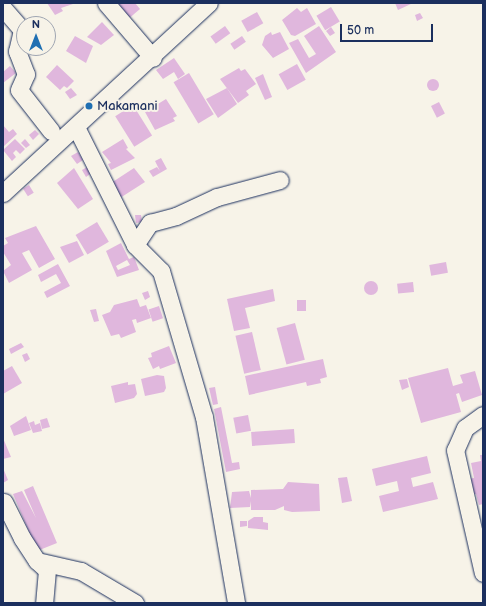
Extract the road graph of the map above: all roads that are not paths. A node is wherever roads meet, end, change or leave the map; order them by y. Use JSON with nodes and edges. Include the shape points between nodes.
{"nodes":[{"id":1,"x":106,"y":3,"type":"edge"},
{"id":2,"x":209,"y":3,"type":"edge"},
{"id":3,"x":3,"y":8,"type":"edge"},
{"id":4,"x":153,"y":58,"type":"junction"},
{"id":5,"x":76,"y":127,"type":"junction"},
{"id":6,"x":51,"y":131,"type":"dead end"},
{"id":7,"x":280,"y":180,"type":"dead end"},
{"id":8,"x":3,"y":193,"type":"edge"},
{"id":9,"x":135,"y":245,"type":"junction"},
{"id":10,"x":483,"y":415,"type":"edge"},
{"id":11,"x":4,"y":502,"type":"edge"},
{"id":12,"x":36,"y":561,"type":"junction"},
{"id":13,"x":483,"y":573,"type":"edge"},
{"id":14,"x":44,"y":603,"type":"edge"},
{"id":15,"x":135,"y":603,"type":"edge"},
{"id":16,"x":236,"y":603,"type":"edge"}],
"edges":[{"from":1,"to":4,"type":"street"},
{"from":2,"to":4,"type":"street"},
{"from":3,"to":6,"type":"street","via":[[22,30],[17,52],[26,74],[19,90]]},
{"from":4,"to":5,"type":"street"},
{"from":5,"to":8,"type":"street"},
{"from":5,"to":9,"type":"street"},
{"from":7,"to":9,"type":"street","via":[[218,197],[176,216],[150,223]]},
{"from":9,"to":16,"type":"street","via":[[161,271],[204,417]]},
{"from":10,"to":13,"type":"street","via":[[465,428],[455,450]]},
{"from":11,"to":12,"type":"street"},
{"from":12,"to":14,"type":"street","via":[[47,570]]},
{"from":12,"to":15,"type":"street","via":[[81,571]]}]}
